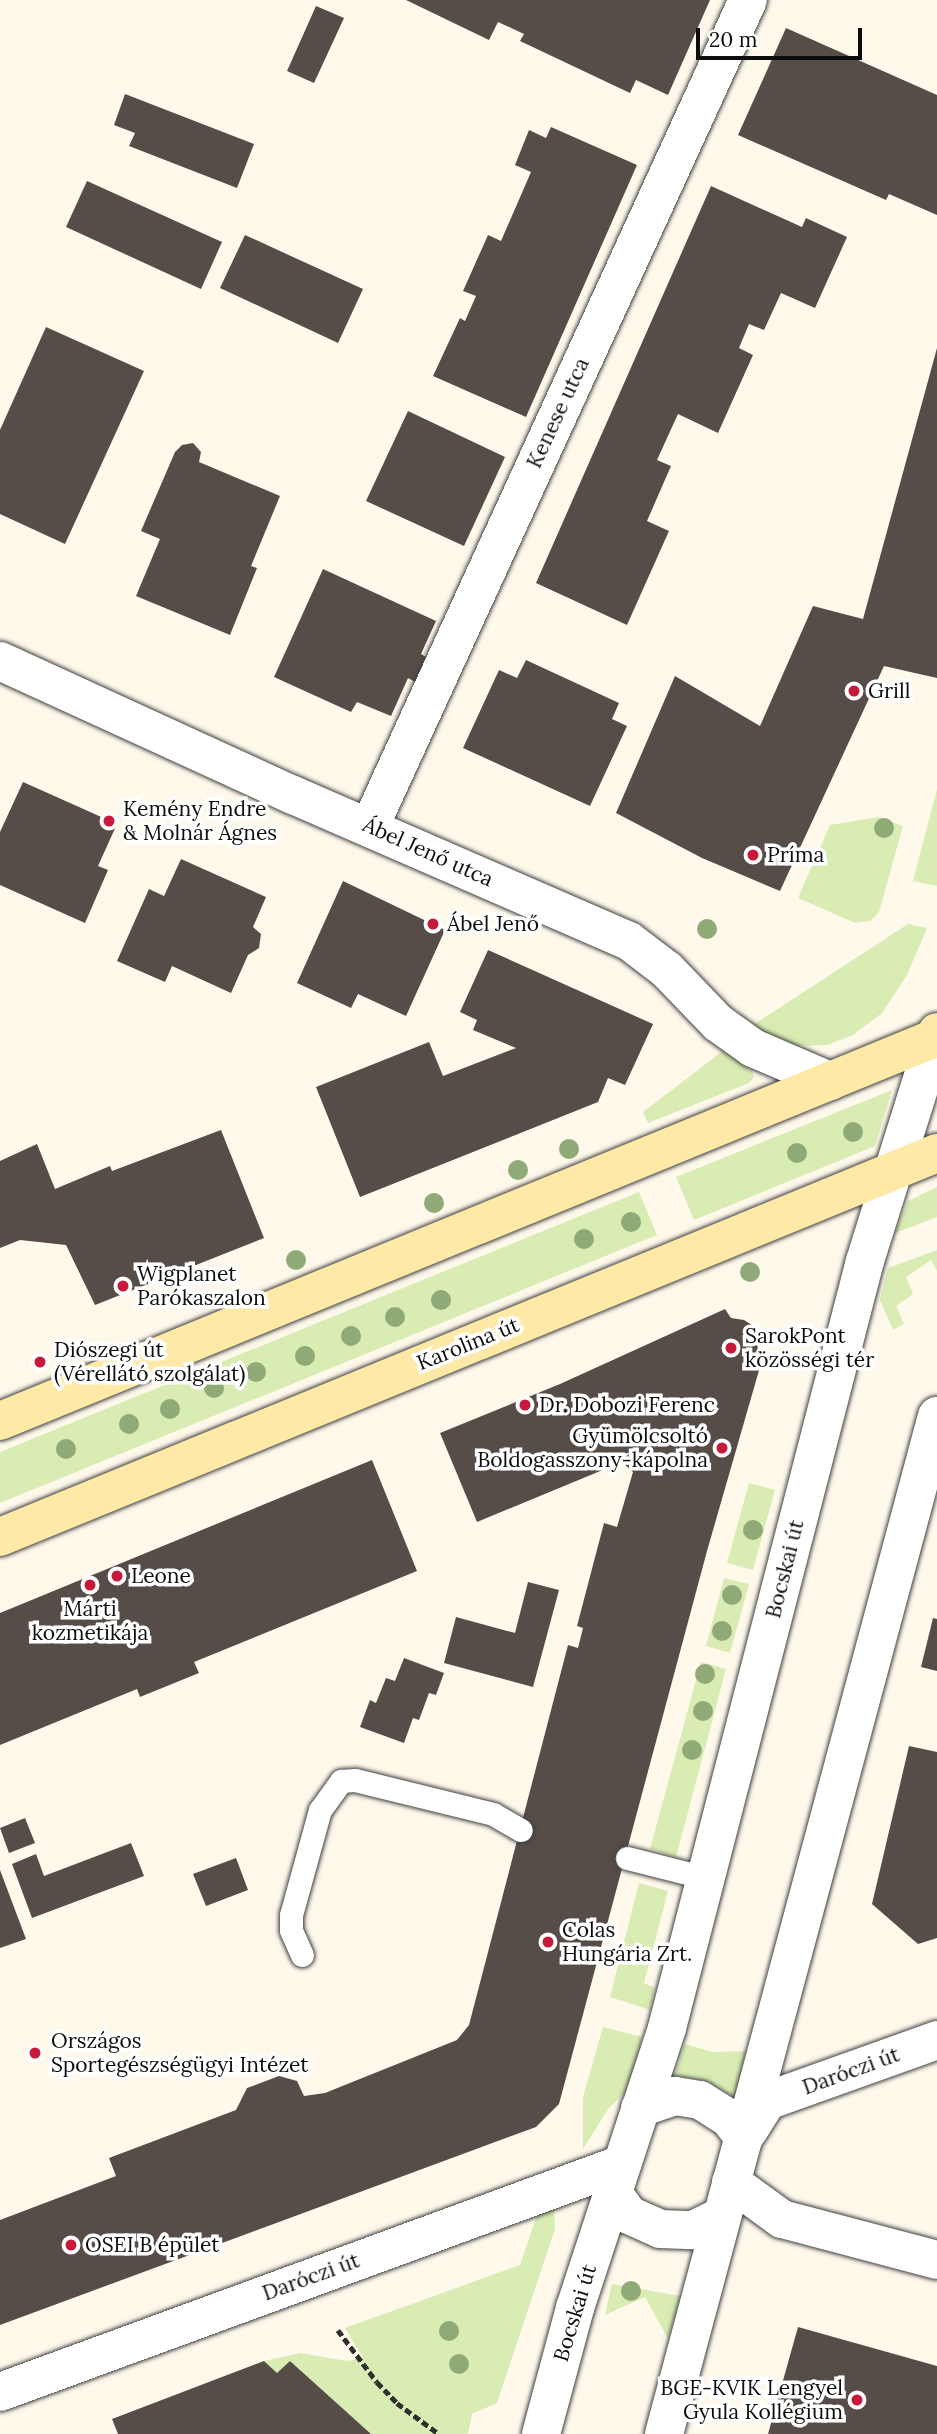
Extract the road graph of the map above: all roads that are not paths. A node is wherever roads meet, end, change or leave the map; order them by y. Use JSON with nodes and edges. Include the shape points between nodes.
{"nodes":[{"id":1,"x":747,"y":0,"type":"edge"},
{"id":2,"x":0,"y":661,"type":"edge"},
{"id":3,"x":370,"y":826,"type":"junction"},
{"id":4,"x":936,"y":1035,"type":"edge"},
{"id":5,"x":831,"y":1081,"type":"junction"},
{"id":6,"x":937,"y":1153,"type":"edge"},
{"id":7,"x":893,"y":1171,"type":"junction"},
{"id":8,"x":937,"y":1416,"type":"edge"},
{"id":9,"x":0,"y":1421,"type":"edge"},
{"id":10,"x":0,"y":1537,"type":"edge"},
{"id":11,"x":521,"y":1830,"type":"dead end"},
{"id":12,"x":627,"y":1858,"type":"dead end"},
{"id":13,"x":706,"y":1878,"type":"junction"},
{"id":14,"x":302,"y":1955,"type":"dead end"},
{"id":15,"x":937,"y":2040,"type":"edge"},
{"id":16,"x":640,"y":2108,"type":"junction"},
{"id":17,"x":744,"y":2138,"type":"junction"},
{"id":18,"x":617,"y":2178,"type":"junction"},
{"id":19,"x":727,"y":2199,"type":"junction"},
{"id":20,"x":937,"y":2260,"type":"edge"},
{"id":21,"x":0,"y":2392,"type":"edge"},
{"id":22,"x":541,"y":2434,"type":"edge"},
{"id":23,"x":664,"y":2434,"type":"edge"}],
"edges":[{"from":1,"to":3,"type":"street","name":"Kenese utca"},
{"from":2,"to":3,"type":"street","name":"Ábel Jenő utca"},
{"from":3,"to":5,"type":"street","name":"Ábel Jenő utca","via":[[629,941],[667,970],[718,1023],[754,1048]]},
{"from":4,"to":5,"type":"main road"},
{"from":4,"to":7,"type":"street","name":"Bocskai út"},
{"from":5,"to":9,"type":"main road"},
{"from":6,"to":7,"type":"main road","name":"Karolina út"},
{"from":7,"to":10,"type":"main road","name":"Karolina út"},
{"from":7,"to":13,"type":"street","name":"Bocskai út","via":[[865,1261]]},
{"from":8,"to":17,"type":"street"},
{"from":11,"to":14,"type":"lane","via":[[493,1814],[355,1780],[341,1781],[320,1810],[291,1915],[291,1930]]},
{"from":12,"to":13,"type":"lane"},
{"from":13,"to":16,"type":"street","name":"Bocskai út","via":[[667,2028]]},
{"from":15,"to":17,"type":"street","name":"Daróczi út","via":[[767,2101]]},
{"from":16,"to":17,"type":"street","via":[[676,2096],[700,2099],[729,2118]]},
{"from":16,"to":18,"type":"street"},
{"from":17,"to":19,"type":"street"},
{"from":18,"to":19,"type":"street","via":[[629,2215],[660,2229],[693,2230]]},
{"from":18,"to":21,"type":"street","name":"Daróczi út"},
{"from":18,"to":22,"type":"street","name":"Bocskai út"},
{"from":19,"to":20,"type":"street","via":[[782,2219]]},
{"from":19,"to":23,"type":"street"}]}
